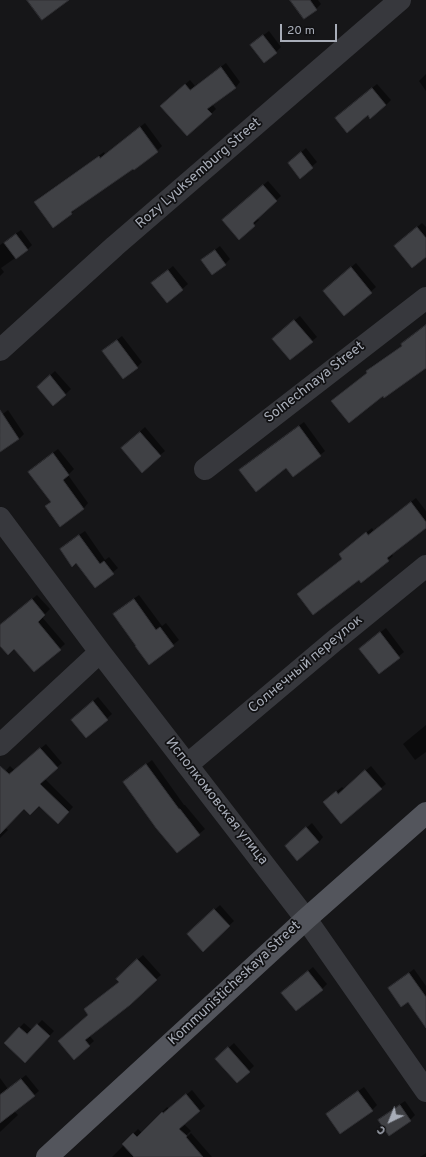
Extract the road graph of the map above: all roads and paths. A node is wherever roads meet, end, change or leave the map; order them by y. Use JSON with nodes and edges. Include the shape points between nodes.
{"nodes":[{"id":1,"x":400,"y":0,"type":"edge"},
{"id":2,"x":426,"y":298,"type":"edge"},
{"id":3,"x":0,"y":350,"type":"edge"},
{"id":4,"x":205,"y":469,"type":"dead end"},
{"id":5,"x":0,"y":518,"type":"edge"},
{"id":6,"x":426,"y":566,"type":"edge"},
{"id":7,"x":100,"y":652,"type":"junction"},
{"id":8,"x":0,"y":744,"type":"edge"},
{"id":9,"x":188,"y":765,"type":"junction"},
{"id":10,"x":426,"y":813,"type":"edge"},
{"id":11,"x":306,"y":919,"type":"junction"},
{"id":12,"x":426,"y":1091,"type":"edge"},
{"id":13,"x":47,"y":1157,"type":"edge"}],
"edges":[{"from":1,"to":3,"type":"street","name":"Rozy Lyuksemburg Street","via":[[115,246]]},
{"from":2,"to":4,"type":"street","name":"Solnechnaya Street"},
{"from":5,"to":7,"type":"street","name":"Исполкомовская улица"},
{"from":6,"to":9,"type":"street","name":"Солнечный переулок"},
{"from":7,"to":8,"type":"street"},
{"from":7,"to":9,"type":"street","name":"Исполкомовская улица"},
{"from":9,"to":11,"type":"street","name":"Исполкомовская улица"},
{"from":10,"to":11,"type":"main road","name":"Kommunisticheskaya Street"},
{"from":11,"to":12,"type":"street","name":"Исполкомовская улица"},
{"from":11,"to":13,"type":"main road","name":"Kommunisticheskaya Street"}]}
